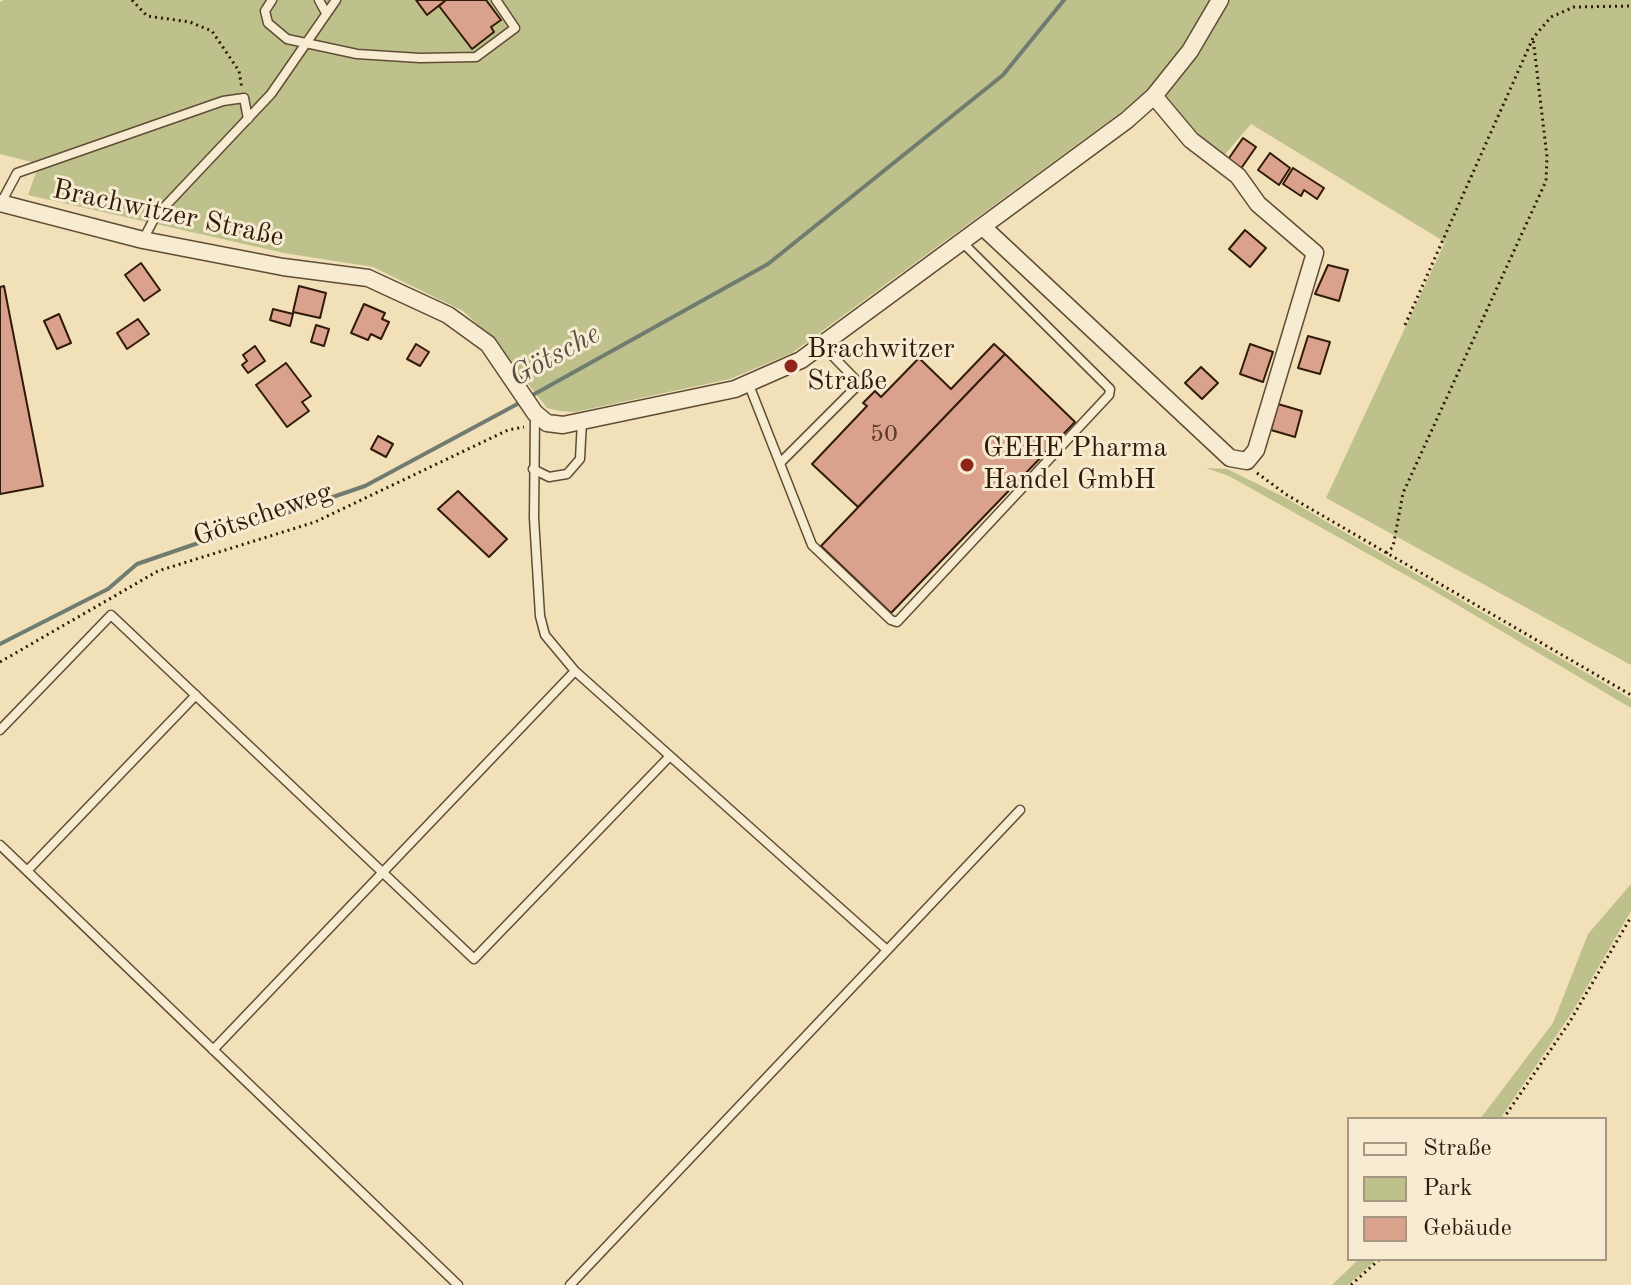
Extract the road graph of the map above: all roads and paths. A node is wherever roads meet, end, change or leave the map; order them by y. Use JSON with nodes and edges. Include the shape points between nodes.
{"nodes":[{"id":1,"x":132,"y":0,"type":"edge"},
{"id":2,"x":272,"y":0,"type":"edge"},
{"id":3,"x":319,"y":0,"type":"edge"},
{"id":4,"x":336,"y":0,"type":"edge"},
{"id":5,"x":496,"y":0,"type":"edge"},
{"id":6,"x":1220,"y":0,"type":"edge"},
{"id":7,"x":1631,"y":6,"type":"edge"},
{"id":8,"x":326,"y":13,"type":"junction"},
{"id":9,"x":1533,"y":38,"type":"junction"},
{"id":10,"x":307,"y":46,"type":"junction"},
{"id":11,"x":1154,"y":96,"type":"junction"},
{"id":12,"x":244,"y":98,"type":"junction"},
{"id":13,"x":248,"y":119,"type":"junction"},
{"id":14,"x":1,"y":203,"type":"edge"},
{"id":15,"x":983,"y":227,"type":"junction"},
{"id":16,"x":143,"y":240,"type":"junction"},
{"id":17,"x":962,"y":242,"type":"junction"},
{"id":18,"x":1405,"y":325,"type":"dead end"},
{"id":19,"x":822,"y":345,"type":"junction"},
{"id":20,"x":749,"y":385,"type":"junction"},
{"id":21,"x":535,"y":419,"type":"junction"},
{"id":22,"x":582,"y":421,"type":"junction"},
{"id":23,"x":1247,"y":461,"type":"junction"},
{"id":24,"x":781,"y":462,"type":"junction"},
{"id":25,"x":533,"y":469,"type":"junction"},
{"id":26,"x":1386,"y":553,"type":"junction"},
{"id":27,"x":0,"y":662,"type":"edge"},
{"id":28,"x":575,"y":671,"type":"junction"},
{"id":29,"x":196,"y":695,"type":"junction"},
{"id":30,"x":1631,"y":695,"type":"edge"},
{"id":31,"x":0,"y":730,"type":"edge"},
{"id":32,"x":670,"y":756,"type":"junction"},
{"id":33,"x":1020,"y":810,"type":"dead end"},
{"id":34,"x":0,"y":845,"type":"edge"},
{"id":35,"x":27,"y":871,"type":"junction"},
{"id":36,"x":383,"y":873,"type":"junction"},
{"id":37,"x":1631,"y":917,"type":"edge"},
{"id":38,"x":887,"y":950,"type":"junction"},
{"id":39,"x":213,"y":1050,"type":"junction"},
{"id":40,"x":1504,"y":1117,"type":"edge"},
{"id":41,"x":1378,"y":1261,"type":"edge"},
{"id":42,"x":458,"y":1285,"type":"edge"},
{"id":43,"x":570,"y":1285,"type":"edge"},
{"id":44,"x":1351,"y":1285,"type":"edge"}],
"edges":[{"from":1,"to":12,"type":"path","via":[[147,16],[212,31],[239,71]]},
{"from":2,"to":10,"type":"lane","via":[[265,11],[268,23],[287,39]]},
{"from":3,"to":8,"type":"lane"},
{"from":4,"to":8,"type":"lane"},
{"from":5,"to":10,"type":"lane","via":[[515,28],[476,57],[420,58]]},
{"from":6,"to":11,"type":"street","via":[[1190,51]]},
{"from":7,"to":9,"type":"path","via":[[1574,7],[1551,17]]},
{"from":8,"to":10,"type":"lane"},
{"from":9,"to":18,"type":"path"},
{"from":9,"to":26,"type":"path","via":[[1546,181],[1403,493],[1393,547]]},
{"from":10,"to":13,"type":"lane"},
{"from":11,"to":15,"type":"street"},
{"from":11,"to":23,"type":"street","via":[[1191,140],[1238,176],[1258,204],[1315,253],[1256,450]]},
{"from":12,"to":13,"type":"lane"},
{"from":12,"to":14,"type":"lane","via":[[17,173]]},
{"from":13,"to":16,"type":"lane","via":[[155,217]]},
{"from":14,"to":16,"type":"street","name":"Brachwitzer Straße"},
{"from":15,"to":17,"type":"street"},
{"from":15,"to":23,"type":"street","via":[[1230,458]]},
{"from":16,"to":21,"type":"street","name":"Brachwitzer Straße","via":[[368,278],[458,322],[488,344]]},
{"from":17,"to":19,"type":"street"},
{"from":17,"to":24,"type":"lane","via":[[1110,389],[1109,395],[897,622],[817,553]]},
{"from":19,"to":20,"type":"street"},
{"from":19,"to":24,"type":"lane","via":[[857,381],[856,387]]},
{"from":20,"to":22,"type":"street"},
{"from":20,"to":24,"type":"lane"},
{"from":21,"to":22,"type":"street"},
{"from":21,"to":25,"type":"lane"},
{"from":21,"to":27,"type":"path","name":"Götscheweg","via":[[315,522],[158,571]]},
{"from":22,"to":25,"type":"lane","via":[[580,459],[567,474],[549,477]]},
{"from":23,"to":26,"type":"path","via":[[1287,495]]},
{"from":25,"to":28,"type":"lane","via":[[540,616],[545,635]]},
{"from":26,"to":30,"type":"path"},
{"from":28,"to":32,"type":"lane"},
{"from":28,"to":36,"type":"lane"},
{"from":29,"to":31,"type":"lane","via":[[111,615]]},
{"from":29,"to":35,"type":"lane"},
{"from":29,"to":36,"type":"lane"},
{"from":32,"to":36,"type":"lane","via":[[474,959]]},
{"from":32,"to":38,"type":"lane"},
{"from":33,"to":38,"type":"lane"},
{"from":34,"to":35,"type":"lane"},
{"from":35,"to":39,"type":"lane"},
{"from":36,"to":39,"type":"lane"},
{"from":37,"to":40,"type":"path","via":[[1569,1023]]},
{"from":38,"to":43,"type":"lane"},
{"from":39,"to":42,"type":"lane"},
{"from":41,"to":44,"type":"path"}]}
